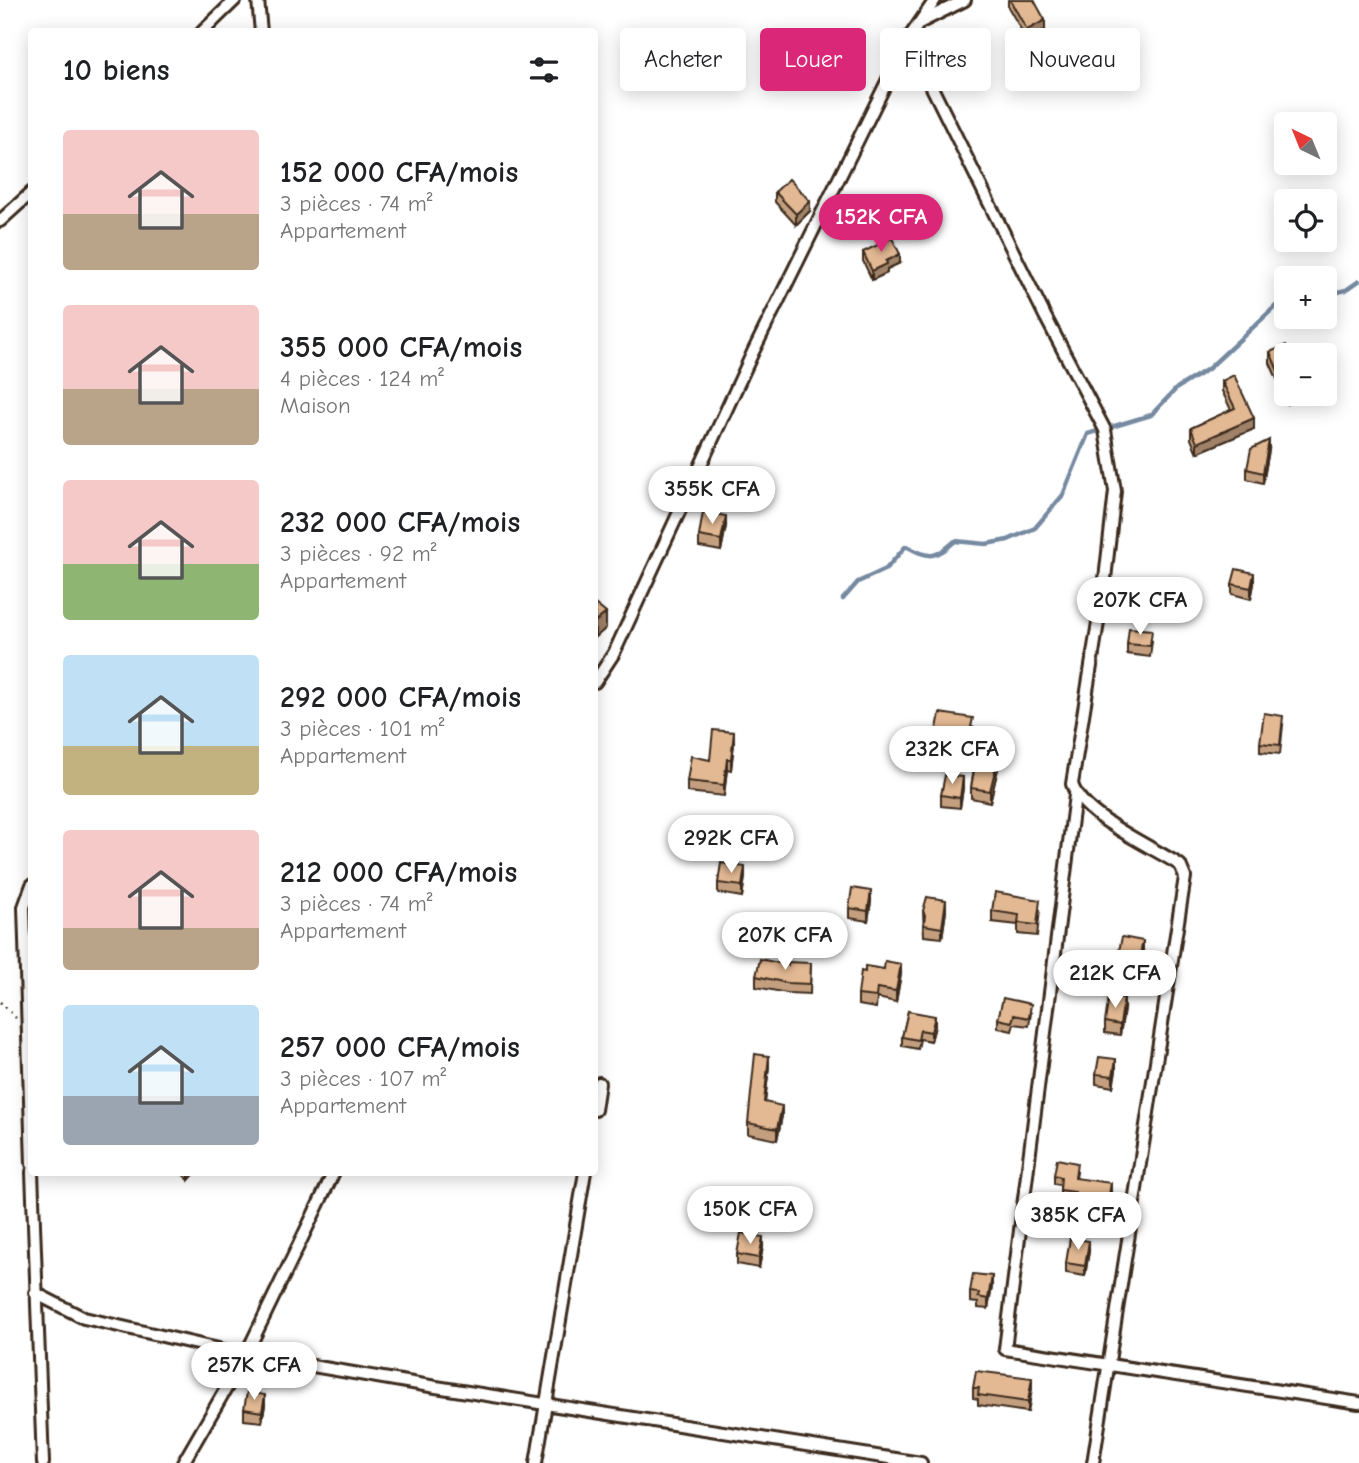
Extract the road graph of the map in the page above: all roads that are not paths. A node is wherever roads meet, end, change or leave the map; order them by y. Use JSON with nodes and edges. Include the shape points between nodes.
{"nodes":[{"id":1,"x":236,"y":0,"type":"edge"},
{"id":2,"x":258,"y":0,"type":"edge"},
{"id":3,"x":935,"y":0,"type":"edge"},
{"id":4,"x":965,"y":0,"type":"edge"},
{"id":5,"x":919,"y":23,"type":"junction"},
{"id":6,"x":206,"y":28,"type":"edge"},
{"id":7,"x":261,"y":28,"type":"edge"},
{"id":8,"x":916,"y":28,"type":"edge"},
{"id":9,"x":882,"y":91,"type":"edge"},
{"id":10,"x":934,"y":91,"type":"edge"},
{"id":11,"x":28,"y":196,"type":"edge"},
{"id":12,"x":0,"y":221,"type":"edge"},
{"id":13,"x":598,"y":677,"type":"edge"},
{"id":14,"x":1075,"y":794,"type":"junction"},
{"id":15,"x":28,"y":896,"type":"edge"},
{"id":16,"x":28,"y":1031,"type":"edge"},
{"id":17,"x":599,"y":1083,"type":"dead end"},
{"id":18,"x":598,"y":1090,"type":"edge"},
{"id":19,"x":32,"y":1176,"type":"edge"},
{"id":20,"x":332,"y":1176,"type":"edge"},
{"id":21,"x":583,"y":1176,"type":"edge"},
{"id":22,"x":35,"y":1293,"type":"junction"},
{"id":23,"x":246,"y":1354,"type":"junction"},
{"id":24,"x":1109,"y":1365,"type":"junction"},
{"id":25,"x":1359,"y":1403,"type":"edge"},
{"id":26,"x":546,"y":1404,"type":"junction"},
{"id":27,"x":855,"y":1458,"type":"edge"},
{"id":28,"x":43,"y":1463,"type":"edge"},
{"id":29,"x":183,"y":1463,"type":"edge"},
{"id":30,"x":536,"y":1463,"type":"edge"},
{"id":31,"x":921,"y":1463,"type":"edge"},
{"id":32,"x":1093,"y":1463,"type":"edge"}],
"edges":[{"from":1,"to":6,"type":"street"},
{"from":2,"to":7,"type":"street"},
{"from":3,"to":5,"type":"street"},
{"from":4,"to":5,"type":"street"},
{"from":5,"to":8,"type":"street"},
{"from":9,"to":13,"type":"street","via":[[753,352],[614,653]]},
{"from":10,"to":14,"type":"street","via":[[1105,430],[1115,491],[1072,784]]},
{"from":11,"to":12,"type":"street"},
{"from":14,"to":24,"type":"street","via":[[1091,812],[1180,865],[1185,877]]},
{"from":14,"to":24,"type":"street","via":[[1005,1349]]},
{"from":15,"to":16,"type":"street","via":[[24,907]]},
{"from":17,"to":18,"type":"street"},
{"from":19,"to":22,"type":"street"},
{"from":20,"to":23,"type":"street"},
{"from":21,"to":26,"type":"street"},
{"from":22,"to":23,"type":"street","via":[[84,1318]]},
{"from":22,"to":28,"type":"street"},
{"from":23,"to":26,"type":"street"},
{"from":23,"to":29,"type":"street"},
{"from":24,"to":25,"type":"street"},
{"from":24,"to":32,"type":"street"},
{"from":26,"to":27,"type":"street"},
{"from":26,"to":30,"type":"street"},
{"from":27,"to":31,"type":"street"}]}
